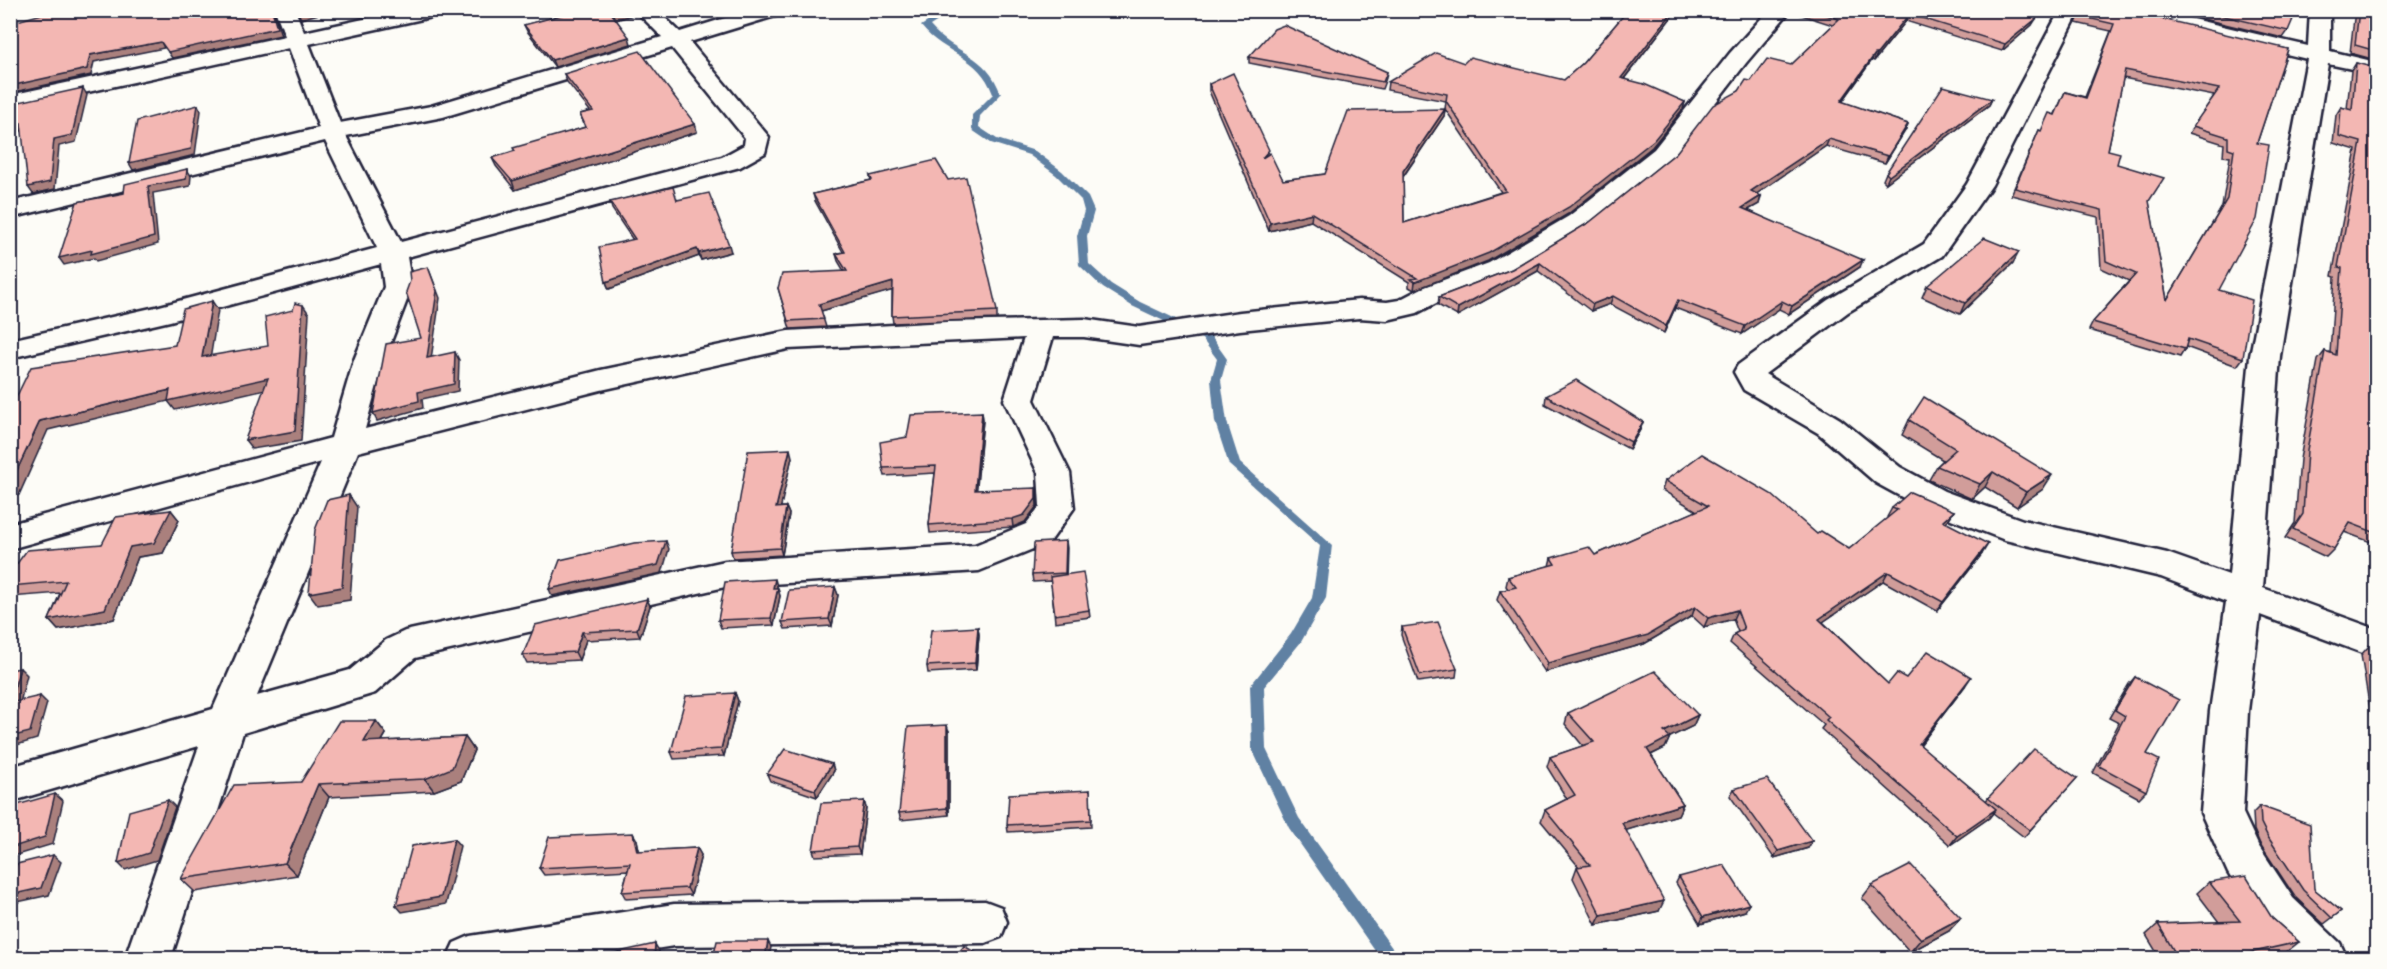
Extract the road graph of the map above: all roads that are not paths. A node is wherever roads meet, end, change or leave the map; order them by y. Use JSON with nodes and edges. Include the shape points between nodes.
{"nodes":[{"id":1,"x":285,"y":10,"type":"edge"},
{"id":2,"x":436,"y":10,"type":"edge"},
{"id":3,"x":645,"y":10,"type":"edge"},
{"id":4,"x":775,"y":10,"type":"edge"},
{"id":5,"x":1781,"y":10,"type":"edge"},
{"id":6,"x":2070,"y":10,"type":"edge"},
{"id":7,"x":2125,"y":10,"type":"edge"},
{"id":8,"x":2320,"y":10,"type":"edge"},
{"id":9,"x":677,"y":40,"type":"junction"},
{"id":10,"x":297,"y":42,"type":"junction"},
{"id":11,"x":2319,"y":55,"type":"junction"},
{"id":12,"x":2376,"y":68,"type":"edge"},
{"id":13,"x":10,"y":102,"type":"edge"},
{"id":14,"x":332,"y":132,"type":"junction"},
{"id":15,"x":11,"y":211,"type":"edge"},
{"id":16,"x":392,"y":251,"type":"junction"},
{"id":17,"x":1041,"y":329,"type":"junction"},
{"id":18,"x":10,"y":349,"type":"edge"},
{"id":19,"x":345,"y":444,"type":"junction"},
{"id":20,"x":10,"y":537,"type":"edge"},
{"id":21,"x":2245,"y":594,"type":"junction"},
{"id":22,"x":2376,"y":644,"type":"edge"},
{"id":23,"x":228,"y":718,"type":"junction"},
{"id":24,"x":10,"y":785,"type":"edge"},
{"id":25,"x":985,"y":922,"type":"dead end"},
{"id":26,"x":148,"y":958,"type":"edge"},
{"id":27,"x":470,"y":958,"type":"edge"},
{"id":28,"x":2324,"y":958,"type":"edge"}],
"edges":[{"from":1,"to":10,"type":"street"},
{"from":2,"to":10,"type":"street"},
{"from":3,"to":9,"type":"street"},
{"from":4,"to":9,"type":"street"},
{"from":5,"to":17,"type":"street","via":[[1663,154],[1578,222],[1499,269],[1407,307],[1387,311],[1359,309],[1139,336],[1084,328]]},
{"from":6,"to":21,"type":"street","via":[[1979,185],[1933,250],[1838,306],[1749,372],[1755,383],[1829,426],[1888,475],[1932,499],[2017,531],[2167,566]]},
{"from":7,"to":11,"type":"street"},
{"from":8,"to":11,"type":"street"},
{"from":9,"to":14,"type":"street","via":[[435,112]]},
{"from":9,"to":16,"type":"street","via":[[757,137],[756,148],[731,162]]},
{"from":10,"to":13,"type":"street"},
{"from":10,"to":14,"type":"street"},
{"from":11,"to":12,"type":"street"},
{"from":11,"to":21,"type":"street","via":[[2265,356]]},
{"from":14,"to":15,"type":"street"},
{"from":14,"to":16,"type":"street"},
{"from":16,"to":18,"type":"street","via":[[160,315]]},
{"from":16,"to":19,"type":"street","via":[[398,287],[369,360]]},
{"from":17,"to":19,"type":"street","via":[[788,340]]},
{"from":17,"to":23,"type":"street","via":[[1019,400],[1054,473],[1057,508],[1038,533],[979,558],[725,574],[414,644],[392,654],[381,670],[361,681]]},
{"from":19,"to":20,"type":"street"},
{"from":19,"to":23,"type":"street"},
{"from":21,"to":22,"type":"street"},
{"from":21,"to":28,"type":"street","via":[[2229,711],[2222,813],[2243,859],[2277,913]]},
{"from":23,"to":24,"type":"street"},
{"from":23,"to":26,"type":"street"},
{"from":25,"to":27,"type":"street","via":[[674,925]]}]}
